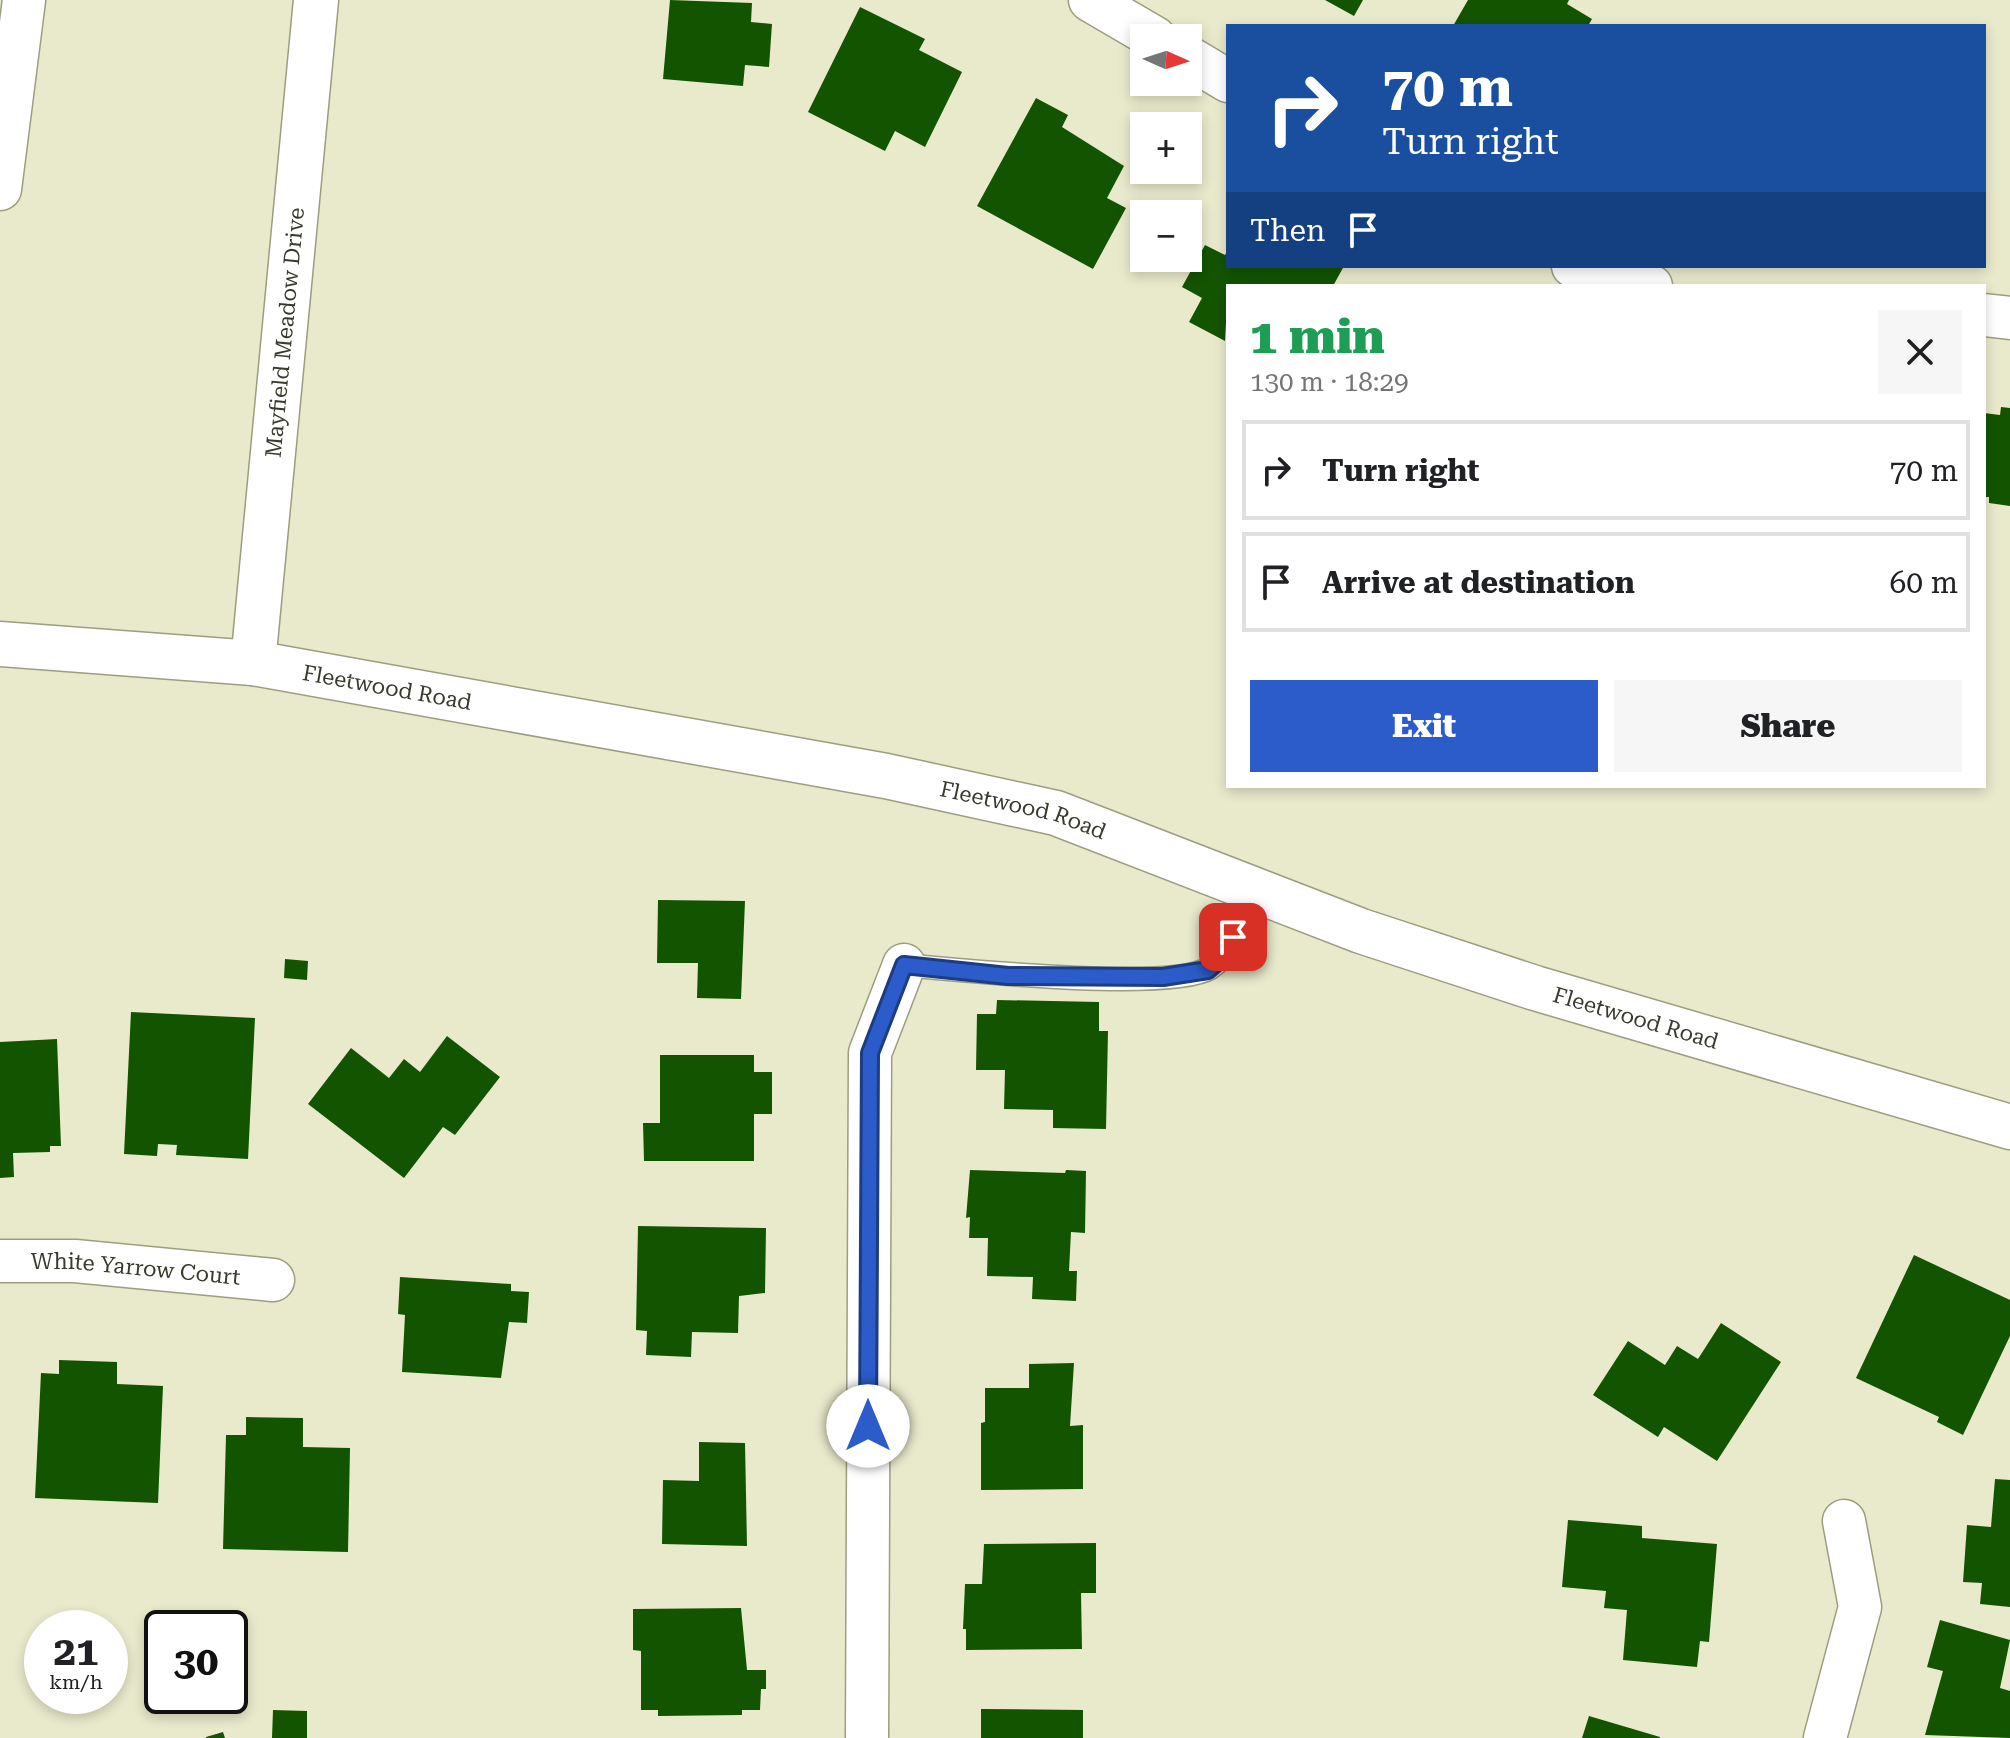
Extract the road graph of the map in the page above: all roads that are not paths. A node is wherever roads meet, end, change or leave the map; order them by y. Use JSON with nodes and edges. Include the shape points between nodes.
{"nodes":[{"id":1,"x":24,"y":0,"type":"edge"},
{"id":2,"x":316,"y":0,"type":"edge"},
{"id":3,"x":1090,"y":0,"type":"edge"},
{"id":4,"x":1131,"y":24,"type":"edge"},
{"id":5,"x":1202,"y":65,"type":"edge"},
{"id":6,"x":1226,"y":80,"type":"edge"},
{"id":7,"x":0,"y":189,"type":"edge"},
{"id":8,"x":1581,"y":268,"type":"edge"},
{"id":9,"x":1643,"y":284,"type":"edge"},
{"id":10,"x":1986,"y":315,"type":"edge"},
{"id":11,"x":2010,"y":318,"type":"edge"},
{"id":12,"x":0,"y":644,"type":"edge"},
{"id":13,"x":253,"y":663,"type":"junction"},
{"id":14,"x":1255,"y":889,"type":"junction"},
{"id":15,"x":904,"y":965,"type":"joint"},
{"id":16,"x":2010,"y":1127,"type":"edge"},
{"id":17,"x":0,"y":1261,"type":"edge"},
{"id":18,"x":273,"y":1280,"type":"dead end"},
{"id":19,"x":1844,"y":1521,"type":"dead end"},
{"id":20,"x":867,"y":1738,"type":"edge"},
{"id":21,"x":1825,"y":1738,"type":"edge"}],
"edges":[{"from":1,"to":7,"type":"street"},
{"from":2,"to":13,"type":"main road","name":"Mayfield Meadow Drive"},
{"from":3,"to":4,"type":"street"},
{"from":5,"to":6,"type":"street"},
{"from":8,"to":9,"type":"street"},
{"from":10,"to":11,"type":"street"},
{"from":12,"to":13,"type":"main road","name":"Fleetwood Road"},
{"from":13,"to":14,"type":"main road","name":"Fleetwood Road","via":[[886,776],[1056,813]]},
{"from":14,"to":15,"type":"lane","via":[[1222,958],[1208,970],[1163,977],[1008,976]]},
{"from":14,"to":16,"type":"main road","name":"Fleetwood Road","via":[[1361,931],[1535,988]]},
{"from":15,"to":20,"type":"street","via":[[870,1053]]},
{"from":17,"to":18,"type":"street","name":"White Yarrow Court","via":[[75,1261]]},
{"from":19,"to":21,"type":"street","via":[[1860,1607]]}]}
